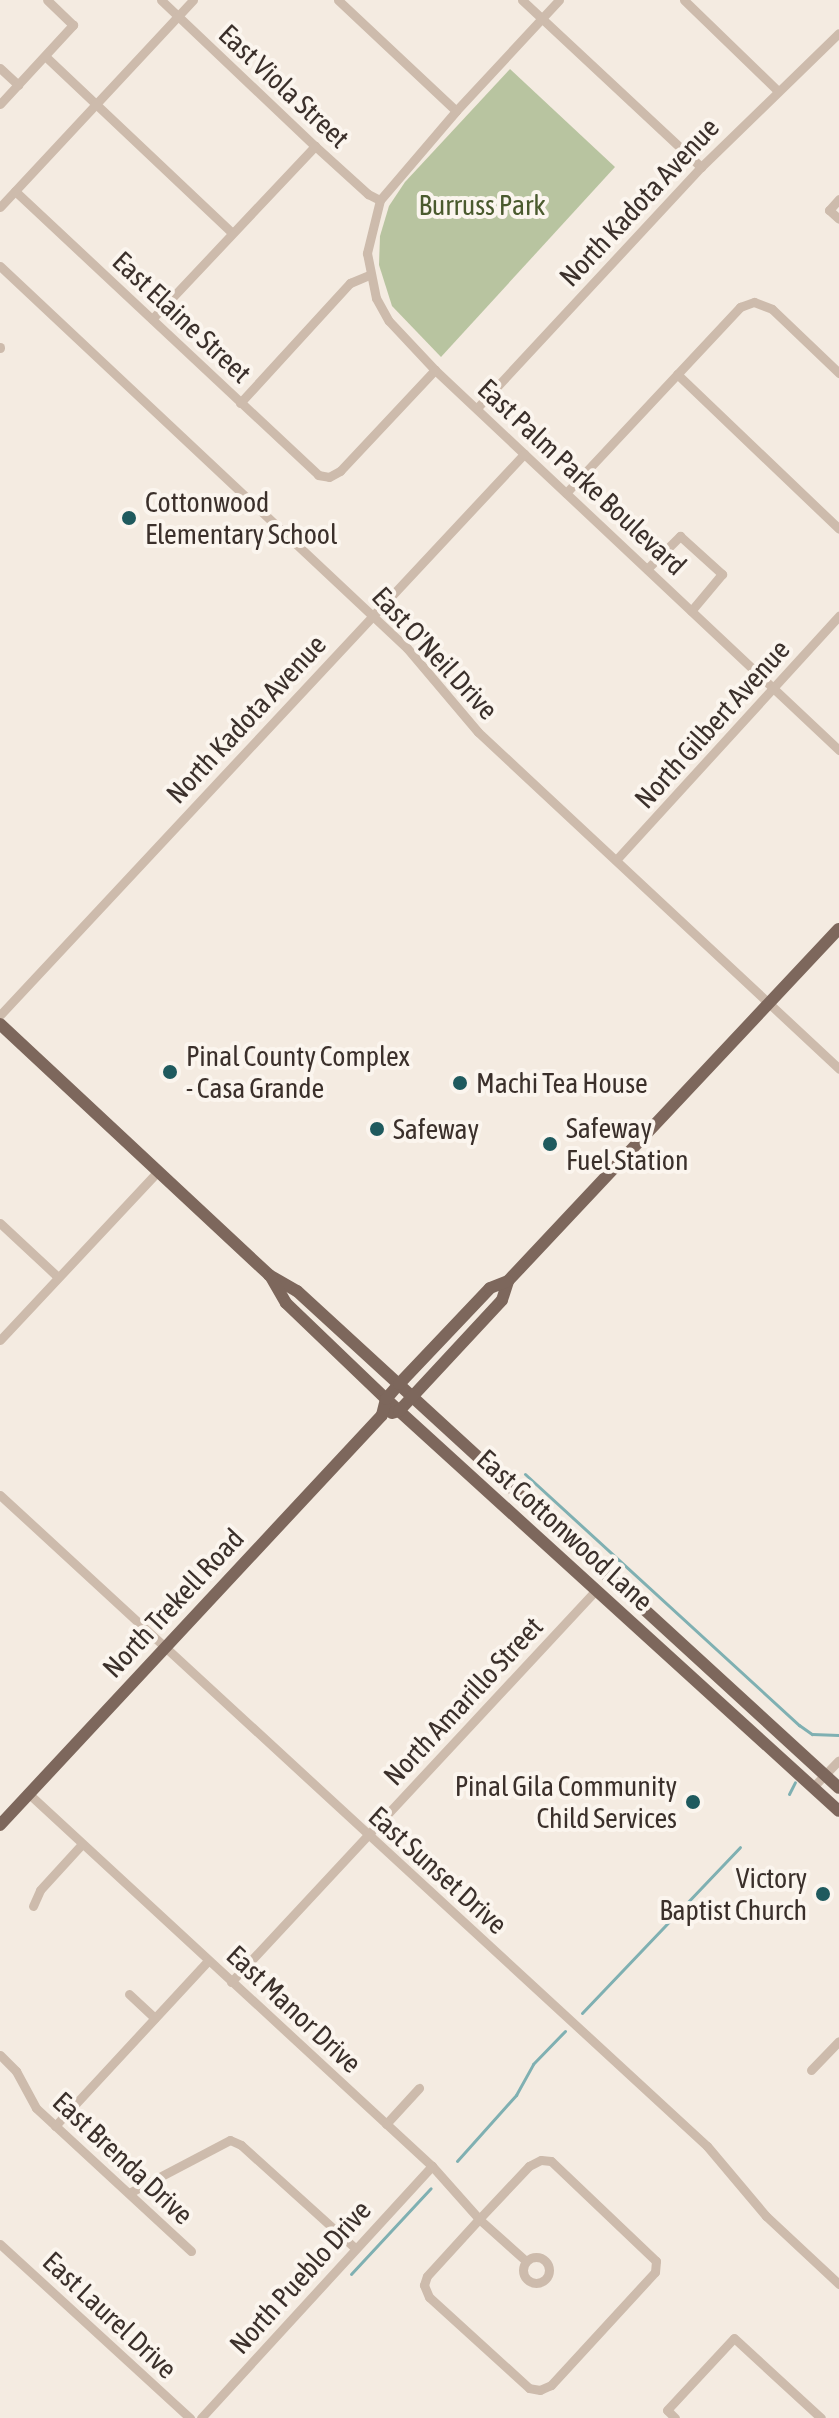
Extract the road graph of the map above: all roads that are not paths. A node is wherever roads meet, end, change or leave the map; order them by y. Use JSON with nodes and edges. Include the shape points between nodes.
{"nodes":[{"id":1,"x":47,"y":0,"type":"edge"},
{"id":2,"x":161,"y":0,"type":"edge"},
{"id":3,"x":193,"y":0,"type":"edge"},
{"id":4,"x":338,"y":0,"type":"edge"},
{"id":5,"x":522,"y":0,"type":"edge"},
{"id":6,"x":559,"y":0,"type":"edge"},
{"id":7,"x":684,"y":0,"type":"edge"},
{"id":8,"x":177,"y":16,"type":"junction"},
{"id":9,"x":542,"y":19,"type":"junction"},
{"id":10,"x":839,"y":33,"type":"edge"},
{"id":11,"x":45,"y":56,"type":"junction"},
{"id":12,"x":0,"y":68,"type":"edge"},
{"id":13,"x":18,"y":85,"type":"junction"},
{"id":14,"x":777,"y":90,"type":"junction"},
{"id":15,"x":0,"y":104,"type":"edge"},
{"id":16,"x":97,"y":104,"type":"junction"},
{"id":17,"x":456,"y":111,"type":"junction"},
{"id":18,"x":315,"y":146,"type":"junction"},
{"id":19,"x":701,"y":167,"type":"junction"},
{"id":20,"x":15,"y":191,"type":"junction"},
{"id":21,"x":839,"y":199,"type":"edge"},
{"id":22,"x":380,"y":200,"type":"junction"},
{"id":23,"x":0,"y":207,"type":"edge"},
{"id":24,"x":839,"y":219,"type":"edge"},
{"id":25,"x":232,"y":233,"type":"junction"},
{"id":26,"x":0,"y":266,"type":"edge"},
{"id":27,"x":369,"y":275,"type":"junction"},
{"id":28,"x":152,"y":319,"type":"junction"},
{"id":29,"x":435,"y":370,"type":"junction"},
{"id":30,"x":839,"y":373,"type":"edge"},
{"id":31,"x":677,"y":374,"type":"junction"},
{"id":32,"x":240,"y":403,"type":"junction"},
{"id":33,"x":477,"y":408,"type":"junction"},
{"id":34,"x":524,"y":454,"type":"junction"},
{"id":35,"x":566,"y":493,"type":"junction"},
{"id":36,"x":839,"y":529,"type":"edge"},
{"id":37,"x":647,"y":569,"type":"junction"},
{"id":38,"x":691,"y":611,"type":"junction"},
{"id":39,"x":373,"y":615,"type":"junction"},
{"id":40,"x":839,"y":616,"type":"edge"},
{"id":41,"x":774,"y":690,"type":"junction"},
{"id":42,"x":839,"y":750,"type":"edge"},
{"id":43,"x":616,"y":860,"type":"junction"},
{"id":44,"x":839,"y":929,"type":"edge"},
{"id":45,"x":769,"y":1004,"type":"junction"},
{"id":46,"x":0,"y":1015,"type":"edge"},
{"id":47,"x":0,"y":1024,"type":"edge"},
{"id":48,"x":839,"y":1069,"type":"edge"},
{"id":49,"x":158,"y":1171,"type":"junction"},
{"id":50,"x":0,"y":1223,"type":"edge"},
{"id":51,"x":269,"y":1275,"type":"junction"},
{"id":52,"x":58,"y":1277,"type":"junction"},
{"id":53,"x":508,"y":1281,"type":"junction"},
{"id":54,"x":0,"y":1340,"type":"edge"},
{"id":55,"x":399,"y":1384,"type":"junction"},
{"id":56,"x":412,"y":1397,"type":"junction"},
{"id":57,"x":386,"y":1399,"type":"junction"},
{"id":58,"x":399,"y":1411,"type":"junction"},
{"id":59,"x":382,"y":1415,"type":"junction"},
{"id":60,"x":0,"y":1495,"type":"edge"},
{"id":61,"x":555,"y":1528,"type":"junction"},
{"id":62,"x":542,"y":1542,"type":"junction"},
{"id":63,"x":596,"y":1590,"type":"junction"},
{"id":64,"x":165,"y":1647,"type":"junction"},
{"id":65,"x":839,"y":1760,"type":"edge"},
{"id":66,"x":825,"y":1775,"type":"junction"},
{"id":67,"x":813,"y":1787,"type":"junction"},
{"id":68,"x":839,"y":1788,"type":"edge"},
{"id":69,"x":29,"y":1794,"type":"junction"},
{"id":70,"x":839,"y":1811,"type":"edge"},
{"id":71,"x":0,"y":1825,"type":"edge"},
{"id":72,"x":368,"y":1836,"type":"junction"},
{"id":73,"x":82,"y":1844,"type":"junction"},
{"id":74,"x":33,"y":1906,"type":"dead end"},
{"id":75,"x":208,"y":1961,"type":"junction"},
{"id":76,"x":231,"y":1982,"type":"junction"},
{"id":77,"x":129,"y":1994,"type":"dead end"},
{"id":78,"x":155,"y":2018,"type":"junction"},
{"id":79,"x":839,"y":2041,"type":"edge"},
{"id":80,"x":0,"y":2055,"type":"edge"},
{"id":81,"x":811,"y":2070,"type":"dead end"},
{"id":82,"x":419,"y":2088,"type":"dead end"},
{"id":83,"x":386,"y":2124,"type":"junction"},
{"id":84,"x":55,"y":2126,"type":"junction"},
{"id":85,"x":432,"y":2166,"type":"junction"},
{"id":86,"x":129,"y":2193,"type":"junction"},
{"id":87,"x":479,"y":2219,"type":"junction"},
{"id":88,"x":0,"y":2244,"type":"edge"},
{"id":89,"x":355,"y":2248,"type":"junction"},
{"id":90,"x":191,"y":2251,"type":"dead end"},
{"id":91,"x":526,"y":2261,"type":"dead end"},
{"id":92,"x":839,"y":2284,"type":"edge"},
{"id":93,"x":190,"y":2418,"type":"edge"},
{"id":94,"x":201,"y":2418,"type":"edge"},
{"id":95,"x":675,"y":2418,"type":"edge"},
{"id":96,"x":821,"y":2418,"type":"edge"}],
"edges":[{"from":1,"to":11,"type":"street","via":[[73,25]]},
{"from":2,"to":8,"type":"street","name":"East Viola Street"},
{"from":3,"to":8,"type":"street"},
{"from":4,"to":17,"type":"street"},
{"from":5,"to":9,"type":"street"},
{"from":6,"to":9,"type":"street"},
{"from":7,"to":14,"type":"street"},
{"from":8,"to":16,"type":"street"},
{"from":8,"to":18,"type":"street","name":"East Viola Street"},
{"from":9,"to":17,"type":"street"},
{"from":9,"to":19,"type":"street"},
{"from":10,"to":14,"type":"street","name":"North Kadota Avenue"},
{"from":11,"to":13,"type":"street"},
{"from":11,"to":16,"type":"street"},
{"from":12,"to":13,"type":"street"},
{"from":13,"to":15,"type":"street"},
{"from":14,"to":19,"type":"street","name":"North Kadota Avenue"},
{"from":16,"to":20,"type":"street"},
{"from":16,"to":25,"type":"street"},
{"from":17,"to":22,"type":"street"},
{"from":18,"to":22,"type":"street","name":"East Viola Street"},
{"from":18,"to":25,"type":"street"},
{"from":19,"to":33,"type":"street","name":"North Kadota Avenue"},
{"from":20,"to":23,"type":"street"},
{"from":20,"to":28,"type":"street","name":"East Elaine Street"},
{"from":21,"to":24,"type":"street","via":[[829,210]]},
{"from":22,"to":27,"type":"street","name":"East Palm Parke Boulevard","via":[[367,253]]},
{"from":25,"to":28,"type":"street"},
{"from":26,"to":39,"type":"street","name":"East O'Neil Drive"},
{"from":27,"to":29,"type":"street","name":"East Palm Parke Boulevard","via":[[389,321]]},
{"from":27,"to":32,"type":"street","via":[[350,283]]},
{"from":28,"to":32,"type":"street","name":"East Elaine Street"},
{"from":29,"to":32,"type":"street","name":"East Elaine Street","via":[[329,477],[318,475]]},
{"from":29,"to":33,"type":"street","name":"East Palm Parke Boulevard"},
{"from":30,"to":31,"type":"street","via":[[772,309],[754,302],[740,307]]},
{"from":31,"to":35,"type":"street"},
{"from":31,"to":36,"type":"street"},
{"from":33,"to":34,"type":"street","name":"East Palm Parke Boulevard"},
{"from":34,"to":35,"type":"street","name":"East Palm Parke Boulevard"},
{"from":34,"to":39,"type":"street","name":"North Kadota Avenue"},
{"from":35,"to":37,"type":"street","name":"East Palm Parke Boulevard"},
{"from":37,"to":38,"type":"street","name":"East Palm Parke Boulevard"},
{"from":37,"to":38,"type":"street","via":[[680,536],[722,574]]},
{"from":38,"to":41,"type":"street","name":"East Palm Parke Boulevard"},
{"from":39,"to":43,"type":"street","name":"East O'Neil Drive","via":[[478,732]]},
{"from":39,"to":46,"type":"street","name":"North Kadota Avenue"},
{"from":40,"to":41,"type":"street","name":"North Gilbert Avenue"},
{"from":41,"to":42,"type":"street","name":"East Palm Parke Boulevard"},
{"from":41,"to":43,"type":"street","name":"North Gilbert Avenue"},
{"from":43,"to":45,"type":"street","name":"East O'Neil Drive"},
{"from":44,"to":45,"type":"main road","name":"North Trekell Road"},
{"from":45,"to":48,"type":"street","name":"East O'Neil Drive"},
{"from":45,"to":53,"type":"main road","name":"North Trekell Road"},
{"from":47,"to":49,"type":"main road","name":"East Cottonwood Lane"},
{"from":49,"to":51,"type":"main road","name":"East Cottonwood Lane"},
{"from":49,"to":52,"type":"street"},
{"from":50,"to":52,"type":"street"},
{"from":51,"to":55,"type":"main road","name":"East Cottonwood Lane","via":[[297,1291]]},
{"from":51,"to":57,"type":"main road","name":"East Cottonwood Lane","via":[[286,1303]]},
{"from":52,"to":54,"type":"street"},
{"from":53,"to":55,"type":"main road","name":"North Trekell Road","via":[[490,1288]]},
{"from":53,"to":56,"type":"main road","name":"North Trekell Road","via":[[502,1300]]},
{"from":55,"to":56,"type":"main road","name":"East Cottonwood Lane"},
{"from":55,"to":57,"type":"main road","name":"North Trekell Road"},
{"from":56,"to":58,"type":"main road","name":"North Trekell Road"},
{"from":56,"to":61,"type":"main road","name":"East Cottonwood Lane"},
{"from":57,"to":58,"type":"main road","name":"East Cottonwood Lane"},
{"from":57,"to":59,"type":"main road","name":"North Trekell Road"},
{"from":58,"to":59,"type":"main road"},
{"from":58,"to":62,"type":"main road","name":"East Cottonwood Lane"},
{"from":59,"to":64,"type":"main road","name":"North Trekell Road"},
{"from":60,"to":64,"type":"street","name":"East Sunset Drive"},
{"from":61,"to":62,"type":"main road"},
{"from":61,"to":66,"type":"main road","name":"East Cottonwood Lane"},
{"from":62,"to":63,"type":"main road","name":"East Cottonwood Lane"},
{"from":63,"to":67,"type":"main road","name":"East Cottonwood Lane"},
{"from":63,"to":72,"type":"street","name":"North Amarillo Street"},
{"from":64,"to":69,"type":"main road","name":"North Trekell Road"},
{"from":64,"to":72,"type":"street","name":"East Sunset Drive"},
{"from":65,"to":66,"type":"street"},
{"from":66,"to":67,"type":"street"},
{"from":66,"to":68,"type":"main road","name":"East Cottonwood Lane"},
{"from":67,"to":70,"type":"main road","name":"East Cottonwood Lane"},
{"from":69,"to":71,"type":"main road","name":"North Trekell Road"},
{"from":69,"to":73,"type":"street","name":"East Manor Drive"},
{"from":72,"to":76,"type":"street","name":"North Amarillo Street"},
{"from":72,"to":92,"type":"street","name":"East Sunset Drive","via":[[707,2146],[766,2216]]},
{"from":73,"to":74,"type":"street","via":[[40,1890]]},
{"from":73,"to":75,"type":"street","name":"East Manor Drive"},
{"from":75,"to":76,"type":"street","name":"East Manor Drive"},
{"from":75,"to":78,"type":"street"},
{"from":76,"to":83,"type":"street","name":"East Manor Drive"},
{"from":77,"to":78,"type":"street"},
{"from":78,"to":84,"type":"street"},
{"from":79,"to":81,"type":"street"},
{"from":80,"to":84,"type":"street","name":"East Brenda Drive"},
{"from":82,"to":83,"type":"street"},
{"from":83,"to":85,"type":"street","name":"East Manor Drive"},
{"from":84,"to":86,"type":"street","name":"East Brenda Drive"},
{"from":85,"to":87,"type":"street","name":"East Manor Drive"},
{"from":85,"to":89,"type":"street","name":"North Pueblo Drive"},
{"from":86,"to":89,"type":"street","via":[[230,2140]]},
{"from":86,"to":90,"type":"street","name":"East Brenda Drive"},
{"from":87,"to":87,"type":"street","via":[[529,2166],[551,2161],[649,2252],[656,2261],[655,2272],[551,2385],[529,2388],[429,2297],[424,2285]]},
{"from":87,"to":91,"type":"street","name":"East Manor Drive"},
{"from":88,"to":93,"type":"street","name":"East Laurel Drive"},
{"from":89,"to":94,"type":"street","name":"North Pueblo Drive"},
{"from":95,"to":96,"type":"street","via":[[667,2410],[734,2338]]}]}
